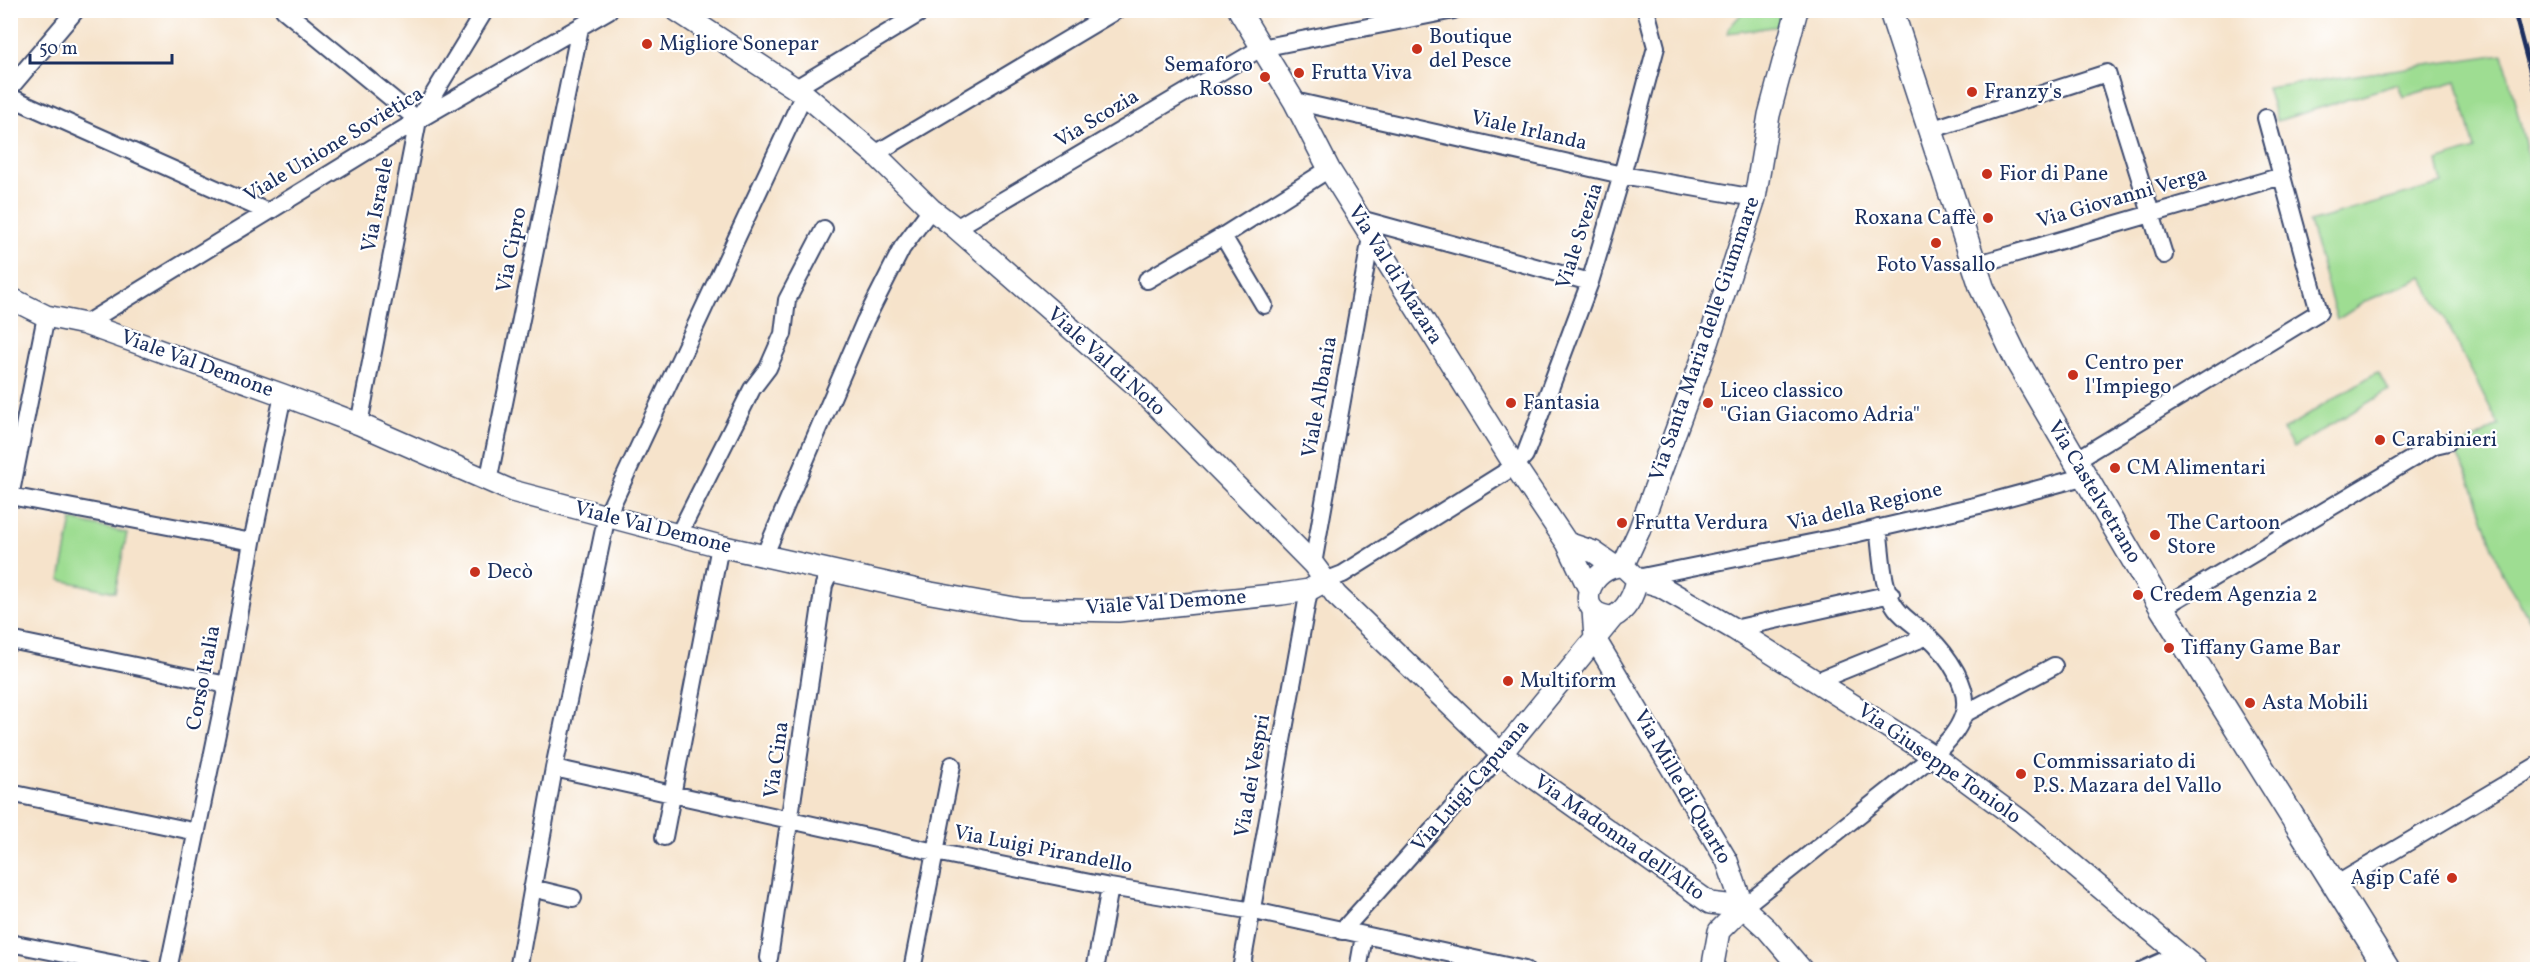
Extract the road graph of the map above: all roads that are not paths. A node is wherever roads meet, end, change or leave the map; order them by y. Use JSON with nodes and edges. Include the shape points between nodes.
{"nodes":[{"id":1,"x":76,"y":10,"type":"edge"},
{"id":2,"x":284,"y":10,"type":"edge"},
{"id":3,"x":485,"y":10,"type":"edge"},
{"id":4,"x":609,"y":10,"type":"edge"},
{"id":5,"x":676,"y":10,"type":"edge"},
{"id":6,"x":925,"y":10,"type":"edge"},
{"id":7,"x":1117,"y":10,"type":"edge"},
{"id":8,"x":1239,"y":10,"type":"edge"},
{"id":9,"x":1454,"y":10,"type":"edge"},
{"id":10,"x":1646,"y":10,"type":"edge"},
{"id":11,"x":1797,"y":10,"type":"edge"},
{"id":12,"x":1891,"y":10,"type":"edge"},
{"id":13,"x":580,"y":28,"type":"junction"},
{"id":14,"x":1261,"y":48,"type":"junction"},
{"id":15,"x":10,"y":88,"type":"edge"},
{"id":16,"x":800,"y":91,"type":"junction"},
{"id":17,"x":10,"y":97,"type":"edge"},
{"id":18,"x":1294,"y":100,"type":"junction"},
{"id":19,"x":2266,"y":118,"type":"dead end"},
{"id":20,"x":418,"y":120,"type":"junction"},
{"id":21,"x":1930,"y":130,"type":"junction"},
{"id":22,"x":875,"y":154,"type":"junction"},
{"id":23,"x":1329,"y":169,"type":"junction"},
{"id":24,"x":1623,"y":175,"type":"junction"},
{"id":25,"x":2282,"y":176,"type":"junction"},
{"id":26,"x":1755,"y":198,"type":"junction"},
{"id":27,"x":931,"y":209,"type":"junction"},
{"id":28,"x":267,"y":212,"type":"junction"},
{"id":29,"x":2151,"y":213,"type":"junction"},
{"id":30,"x":956,"y":228,"type":"junction"},
{"id":31,"x":1365,"y":228,"type":"junction"},
{"id":32,"x":824,"y":230,"type":"dead end"},
{"id":33,"x":1223,"y":236,"type":"junction"},
{"id":34,"x":2164,"y":255,"type":"dead end"},
{"id":35,"x":1975,"y":265,"type":"junction"},
{"id":36,"x":1147,"y":280,"type":"dead end"},
{"id":37,"x":1590,"y":282,"type":"junction"},
{"id":38,"x":10,"y":298,"type":"edge"},
{"id":39,"x":1264,"y":305,"type":"dead end"},
{"id":40,"x":46,"y":316,"type":"junction"},
{"id":41,"x":84,"y":324,"type":"junction"},
{"id":42,"x":284,"y":395,"type":"junction"},
{"id":43,"x":358,"y":424,"type":"junction"},
{"id":44,"x":2448,"y":442,"type":"dead end"},
{"id":45,"x":1515,"y":466,"type":"junction"},
{"id":46,"x":2081,"y":468,"type":"junction"},
{"id":47,"x":488,"y":482,"type":"junction"},
{"id":48,"x":11,"y":496,"type":"edge"},
{"id":49,"x":607,"y":515,"type":"junction"},
{"id":50,"x":1878,"y":528,"type":"junction"},
{"id":51,"x":679,"y":534,"type":"junction"},
{"id":52,"x":1564,"y":539,"type":"junction"},
{"id":53,"x":252,"y":542,"type":"junction"},
{"id":54,"x":720,"y":546,"type":"junction"},
{"id":55,"x":765,"y":554,"type":"junction"},
{"id":56,"x":831,"y":570,"type":"junction"},
{"id":57,"x":1636,"y":573,"type":"junction"},
{"id":58,"x":1316,"y":578,"type":"junction"},
{"id":59,"x":1589,"y":589,"type":"junction"},
{"id":60,"x":1890,"y":594,"type":"junction"},
{"id":61,"x":2162,"y":608,"type":"junction"},
{"id":62,"x":1603,"y":614,"type":"junction"},
{"id":63,"x":1734,"y":629,"type":"junction"},
{"id":64,"x":1928,"y":636,"type":"junction"},
{"id":65,"x":1595,"y":639,"type":"junction"},
{"id":66,"x":10,"y":640,"type":"edge"},
{"id":67,"x":2054,"y":666,"type":"dead end"},
{"id":68,"x":1817,"y":681,"type":"junction"},
{"id":69,"x":227,"y":684,"type":"junction"},
{"id":70,"x":1964,"y":714,"type":"junction"},
{"id":71,"x":1501,"y":754,"type":"junction"},
{"id":72,"x":1933,"y":756,"type":"junction"},
{"id":73,"x":952,"y":765,"type":"dead end"},
{"id":74,"x":554,"y":768,"type":"junction"},
{"id":75,"x":2536,"y":769,"type":"edge"},
{"id":76,"x":10,"y":793,"type":"edge"},
{"id":77,"x":673,"y":795,"type":"junction"},
{"id":78,"x":791,"y":819,"type":"junction"},
{"id":79,"x":197,"y":832,"type":"junction"},
{"id":80,"x":664,"y":837,"type":"dead end"},
{"id":81,"x":935,"y":852,"type":"junction"},
{"id":82,"x":2334,"y":886,"type":"junction"},
{"id":83,"x":532,"y":888,"type":"junction"},
{"id":84,"x":1110,"y":888,"type":"junction"},
{"id":85,"x":573,"y":898,"type":"dead end"},
{"id":86,"x":1743,"y":907,"type":"junction"},
{"id":87,"x":1252,"y":911,"type":"junction"},
{"id":88,"x":1342,"y":931,"type":"junction"},
{"id":89,"x":1364,"y":936,"type":"junction"},
{"id":90,"x":10,"y":943,"type":"edge"},
{"id":91,"x":2179,"y":954,"type":"junction"},
{"id":92,"x":769,"y":958,"type":"dead end"},
{"id":93,"x":145,"y":969,"type":"edge"},
{"id":94,"x":168,"y":969,"type":"edge"},
{"id":95,"x":518,"y":969,"type":"edge"},
{"id":96,"x":912,"y":969,"type":"edge"},
{"id":97,"x":1095,"y":969,"type":"edge"},
{"id":98,"x":1240,"y":969,"type":"edge"},
{"id":99,"x":1358,"y":969,"type":"edge"},
{"id":100,"x":1525,"y":969,"type":"edge"},
{"id":101,"x":1712,"y":969,"type":"edge"},
{"id":102,"x":1802,"y":969,"type":"edge"},
{"id":103,"x":2143,"y":969,"type":"edge"},
{"id":104,"x":2198,"y":969,"type":"edge"},
{"id":105,"x":2388,"y":969,"type":"edge"}],
"edges":[{"from":1,"to":15,"type":"street"},
{"from":2,"to":20,"type":"street"},
{"from":3,"to":20,"type":"street","name":"Via Israele"},
{"from":4,"to":13,"type":"street","name":"Viale Unione Sovietica"},
{"from":5,"to":16,"type":"street","name":"Viale Val di Noto"},
{"from":6,"to":16,"type":"street"},
{"from":7,"to":22,"type":"street"},
{"from":8,"to":14,"type":"street","name":"Via Val di Mazara"},
{"from":9,"to":14,"type":"street","name":"Via Scozia"},
{"from":10,"to":24,"type":"street","name":"Viale Svezia","via":[[1656,46]]},
{"from":11,"to":26,"type":"street","name":"Via Santa Maria delle Giummare","via":[[1769,116]]},
{"from":12,"to":21,"type":"main road","name":"Via Castelvetrano"},
{"from":13,"to":20,"type":"street","name":"Viale Unione Sovietica"},
{"from":13,"to":47,"type":"street","name":"Via Cipro"},
{"from":14,"to":18,"type":"street","name":"Via Val di Mazara"},
{"from":14,"to":30,"type":"street","name":"Via Scozia"},
{"from":16,"to":22,"type":"street","name":"Viale Val di Noto"},
{"from":16,"to":49,"type":"street"},
{"from":17,"to":28,"type":"street"},
{"from":18,"to":23,"type":"street","name":"Via Val di Mazara"},
{"from":18,"to":24,"type":"street","name":"Viale Irlanda"},
{"from":19,"to":25,"type":"street"},
{"from":20,"to":28,"type":"street","name":"Viale Unione Sovietica"},
{"from":20,"to":43,"type":"street","name":"Via Israele"},
{"from":21,"to":29,"type":"street","via":[[2107,73]]},
{"from":21,"to":35,"type":"main road","name":"Via Castelvetrano"},
{"from":22,"to":27,"type":"street","name":"Viale Val di Noto"},
{"from":23,"to":31,"type":"street","name":"Via Val di Mazara"},
{"from":23,"to":33,"type":"street"},
{"from":24,"to":26,"type":"street","name":"Viale Irlanda"},
{"from":24,"to":37,"type":"street","name":"Viale Svezia"},
{"from":25,"to":29,"type":"street","name":"Via Giovanni Verga"},
{"from":25,"to":46,"type":"street","name":"Via della Regione","via":[[2319,312]]},
{"from":26,"to":57,"type":"street","name":"Via Santa Maria delle Giummare"},
{"from":27,"to":30,"type":"street","name":"Viale Val di Noto"},
{"from":27,"to":55,"type":"street","via":[[902,248],[865,321]]},
{"from":28,"to":41,"type":"street","name":"Viale Unione Sovietica"},
{"from":29,"to":34,"type":"street"},
{"from":29,"to":35,"type":"street","name":"Via Giovanni Verga"},
{"from":30,"to":58,"type":"street","name":"Viale Val di Noto","via":[[1139,388]]},
{"from":31,"to":37,"type":"street"},
{"from":31,"to":45,"type":"street","name":"Via Val di Mazara"},
{"from":31,"to":58,"type":"street","name":"Viale Albania"},
{"from":32,"to":51,"type":"street","via":[[787,300],[783,334],[768,368],[752,389]]},
{"from":33,"to":36,"type":"street"},
{"from":33,"to":39,"type":"street"},
{"from":35,"to":46,"type":"main road","name":"Via Castelvetrano","via":[[2018,362]]},
{"from":37,"to":45,"type":"street","name":"Viale Svezia","via":[[1525,455]]},
{"from":38,"to":40,"type":"street","name":"Viale Val Demone"},
{"from":40,"to":41,"type":"street","name":"Viale Val Demone"},
{"from":40,"to":48,"type":"street"},
{"from":41,"to":42,"type":"street","name":"Viale Val Demone"},
{"from":42,"to":43,"type":"street","name":"Viale Val Demone"},
{"from":42,"to":53,"type":"street","name":"Corso Italia"},
{"from":43,"to":47,"type":"street","name":"Viale Val Demone"},
{"from":44,"to":61,"type":"street","via":[[2435,445]]},
{"from":45,"to":52,"type":"street","name":"Via Val di Mazara"},
{"from":45,"to":58,"type":"street","via":[[1343,574]]},
{"from":46,"to":50,"type":"street","name":"Via della Regione","via":[[1979,505]]},
{"from":46,"to":61,"type":"main road","name":"Via Castelvetrano"},
{"from":47,"to":49,"type":"street","name":"Viale Val Demone"},
{"from":48,"to":53,"type":"street"},
{"from":49,"to":51,"type":"street","name":"Viale Val Demone"},
{"from":49,"to":74,"type":"street"},
{"from":50,"to":57,"type":"street","name":"Via della Regione"},
{"from":50,"to":60,"type":"street"},
{"from":51,"to":54,"type":"street","name":"Viale Val Demone"},
{"from":52,"to":57,"type":"street","name":"Via Giuseppe Toniolo"},
{"from":52,"to":59,"type":"street","name":"Via Val di Mazara"},
{"from":53,"to":69,"type":"street","name":"Corso Italia"},
{"from":54,"to":55,"type":"street","name":"Viale Val Demone"},
{"from":54,"to":77,"type":"street"},
{"from":55,"to":56,"type":"street","name":"Viale Val Demone"},
{"from":56,"to":58,"type":"street","name":"Viale Val Demone","via":[[1020,609],[1118,611]]},
{"from":56,"to":78,"type":"street","name":"Via Cina","via":[[824,585]]},
{"from":57,"to":59,"type":"street","via":[[1605,570]]},
{"from":57,"to":62,"type":"street","via":[[1635,593],[1627,605],[1620,613]]},
{"from":57,"to":63,"type":"street","name":"Via Giuseppe Toniolo"},
{"from":58,"to":71,"type":"street","name":"Viale Val di Noto"},
{"from":58,"to":87,"type":"street","name":"Via dei Vespri"},
{"from":59,"to":62,"type":"street","via":[[1589,603]]},
{"from":60,"to":63,"type":"street"},
{"from":60,"to":64,"type":"street","via":[[1896,608]]},
{"from":61,"to":82,"type":"main road","name":"Via Castelvetrano"},
{"from":62,"to":65,"type":"street"},
{"from":63,"to":68,"type":"street","name":"Via Giuseppe Toniolo"},
{"from":64,"to":68,"type":"street"},
{"from":64,"to":70,"type":"street","via":[[1952,663],[1963,690]]},
{"from":65,"to":71,"type":"street","name":"Via Luigi Capuana"},
{"from":65,"to":86,"type":"street","name":"Via Mille di Quarto","via":[[1727,861]]},
{"from":66,"to":69,"type":"street"},
{"from":67,"to":70,"type":"street"},
{"from":68,"to":72,"type":"street","name":"Via Giuseppe Toniolo"},
{"from":69,"to":79,"type":"street","name":"Corso Italia"},
{"from":70,"to":72,"type":"street","via":[[1950,740]]},
{"from":71,"to":86,"type":"street","name":"Via Madonna dell'Alto","via":[[1710,903]]},
{"from":71,"to":88,"type":"street","name":"Via Luigi Capuana"},
{"from":72,"to":86,"type":"street"},
{"from":72,"to":91,"type":"street","name":"Via Giuseppe Toniolo","via":[[2029,828]]},
{"from":73,"to":81,"type":"street"},
{"from":74,"to":77,"type":"street","name":"Via Luigi Pirandello"},
{"from":74,"to":83,"type":"street"},
{"from":75,"to":82,"type":"street"},
{"from":76,"to":79,"type":"street"},
{"from":77,"to":78,"type":"street","name":"Via Luigi Pirandello"},
{"from":77,"to":80,"type":"street"},
{"from":78,"to":81,"type":"street","name":"Via Luigi Pirandello"},
{"from":78,"to":92,"type":"street","name":"Via Cina"},
{"from":79,"to":94,"type":"street","name":"Corso Italia"},
{"from":81,"to":84,"type":"street","name":"Via Luigi Pirandello"},
{"from":81,"to":96,"type":"street"},
{"from":82,"to":105,"type":"main road","name":"Via Castelvetrano"},
{"from":83,"to":85,"type":"street"},
{"from":83,"to":95,"type":"street"},
{"from":84,"to":87,"type":"street","name":"Via Luigi Pirandello"},
{"from":84,"to":97,"type":"street"},
{"from":86,"to":101,"type":"street","via":[[1719,931]]},
{"from":86,"to":102,"type":"street"},
{"from":87,"to":88,"type":"street","name":"Via Luigi Pirandello"},
{"from":87,"to":98,"type":"street","name":"Via dei Vespri"},
{"from":88,"to":89,"type":"street","name":"Via Luigi Pirandello"},
{"from":89,"to":99,"type":"street"},
{"from":89,"to":100,"type":"street","name":"Via Luigi Pirandello"},
{"from":90,"to":93,"type":"street"},
{"from":91,"to":103,"type":"street"},
{"from":91,"to":104,"type":"street","name":"Via Giuseppe Toniolo"}]}
